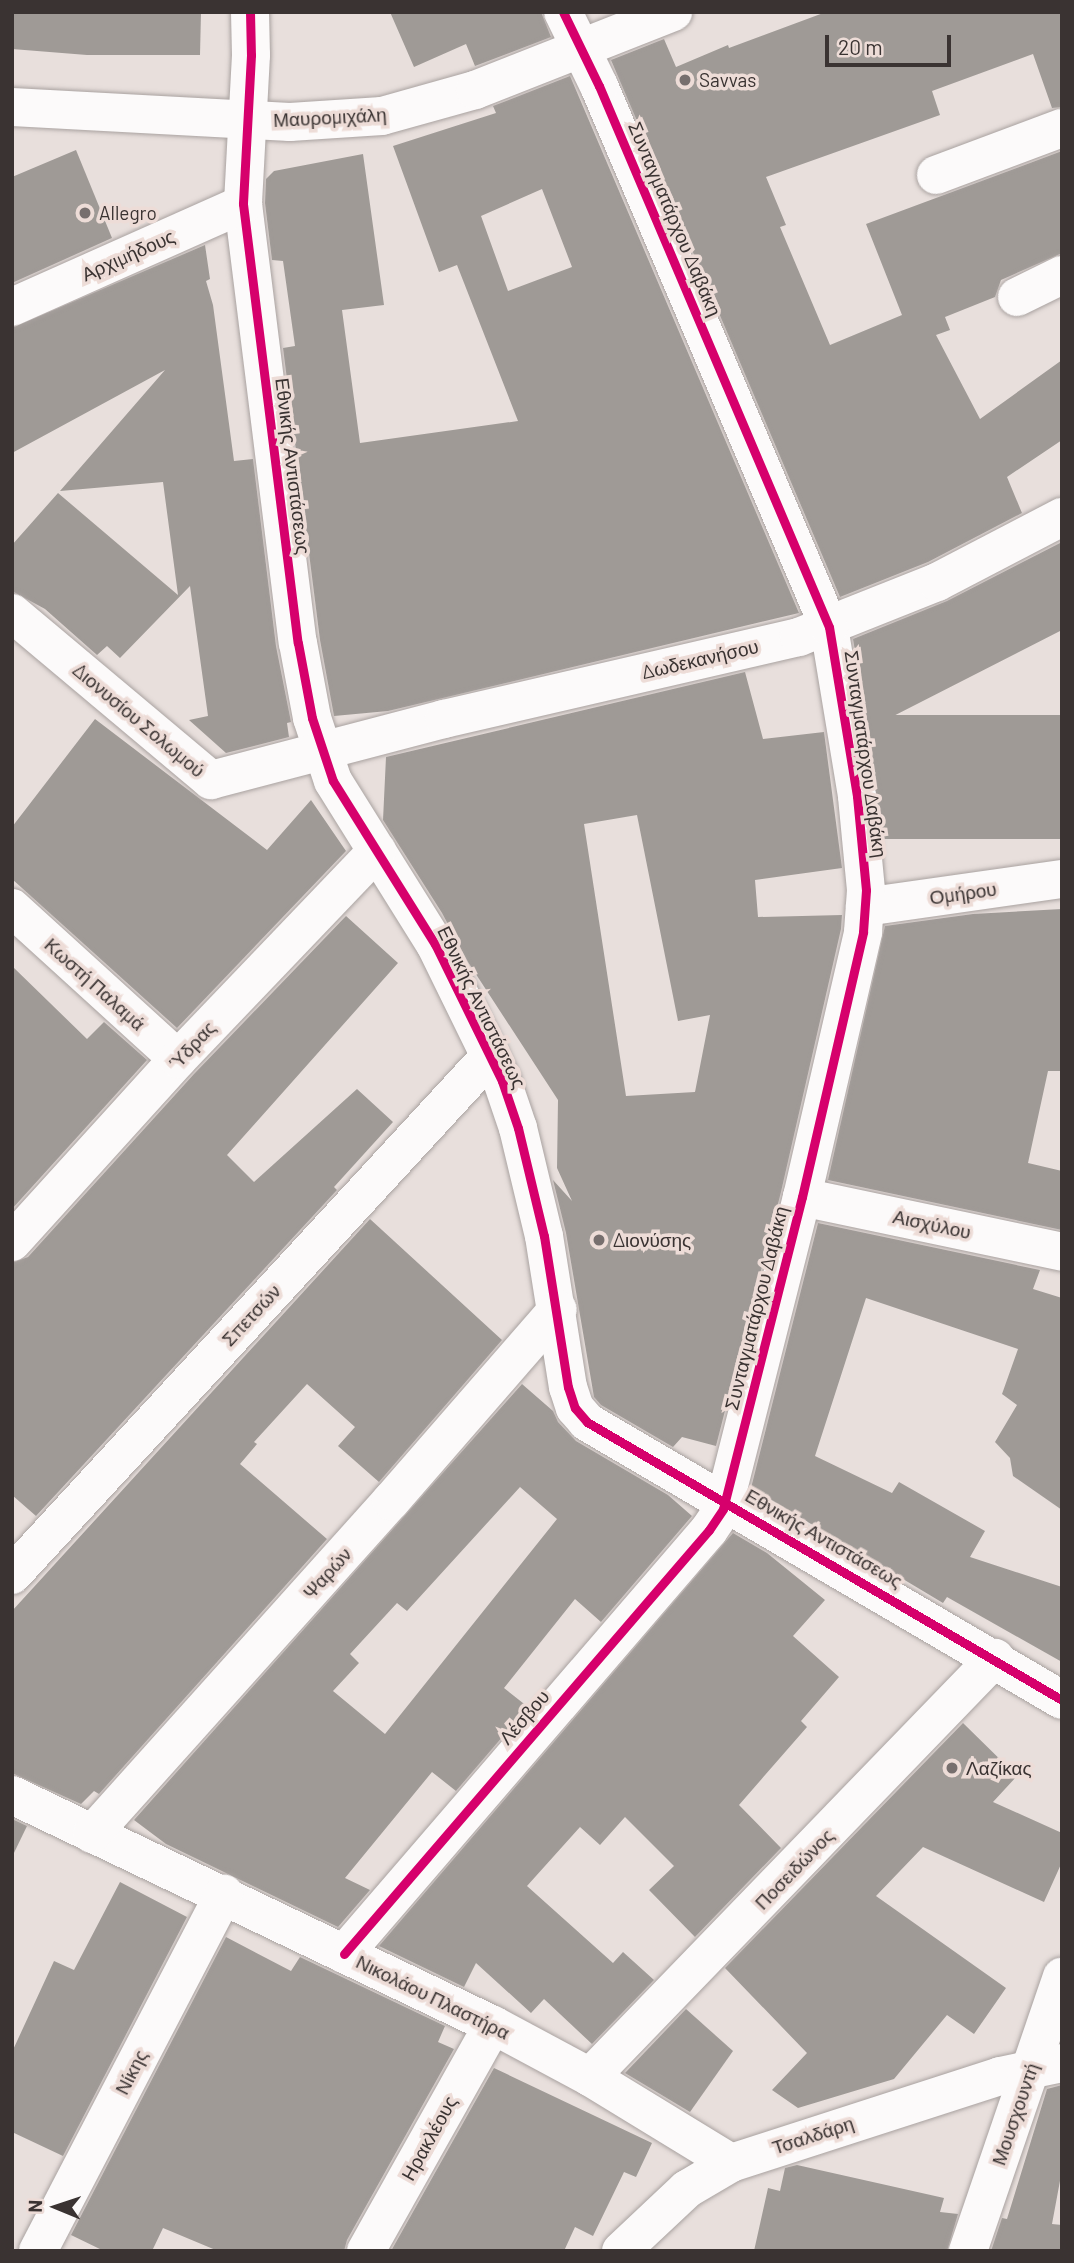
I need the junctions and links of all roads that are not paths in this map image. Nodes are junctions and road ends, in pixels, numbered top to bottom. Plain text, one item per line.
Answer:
1 (250, 12) edge
2 (563, 12) edge
3 (673, 12) edge
4 (581, 48) junction
5 (12, 107) edge
6 (247, 121) junction
7 (1062, 128) edge
8 (936, 175) dead end
9 (243, 204) junction
10 (1062, 275) edge
11 (1017, 297) dead end
12 (12, 307) edge
13 (1062, 517) edge
14 (12, 613) edge
15 (829, 627) junction
16 (322, 753) junction
17 (377, 851) junction
18 (1062, 879) edge
19 (865, 907) junction
20 (12, 908) edge
21 (490, 1056) junction
22 (178, 1059) junction
23 (802, 1197) junction
24 (12, 1242) edge
25 (1062, 1252) edge
26 (558, 1308) junction
27 (726, 1500) junction
28 (12, 1575) edge
29 (995, 1658) junction
30 (1062, 1700) edge
31 (12, 1795) edge
32 (92, 1834) junction
33 (224, 1894) junction
34 (344, 1954) junction
35 (1062, 1977) edge
36 (493, 2025) junction
37 (1046, 2065) edge
38 (590, 2077) junction
39 (731, 2163) junction
40 (38, 2251) edge
41 (366, 2251) edge
42 (621, 2251) edge
43 (968, 2251) edge

1 - 6 street, Εθνικής Αντιστάσεως
2 - 4 street, Συνταγματάρχου Δαβάκη
3 - 4 street, Μαυρομιχάλη
4 - 6 street, Μαυρομιχάλη
4 - 15 street, Συνταγματάρχου Δαβάκη
5 - 6 street, Μαυρομιχάλη
6 - 9 street, Εθνικής Αντιστάσεως
7 - 8 street
9 - 12 street, Αρχιμήδους
9 - 16 street, Εθνικής Αντιστάσεως
10 - 11 street
13 - 15 street, Δωδεκανήσου
14 - 16 street, Διονυσίου Σολωμού
15 - 16 street, Δωδεκανήσου
15 - 19 street, Συνταγματάρχου Δαβάκη
16 - 17 street, Εθνικής Αντιστάσεως
17 - 21 street, Εθνικής Αντιστάσεως
17 - 22 street, Ύδρας
18 - 19 street, Ομήρου
19 - 23 street, Συνταγματάρχου Δαβάκη
20 - 22 street, Κωστή Παλαμά
21 - 26 street, Εθνικής Αντιστάσεως
21 - 28 street, Σπετσών
22 - 24 street, Ύδρας
23 - 25 street, Αισχύλου
23 - 27 street, Συνταγματάρχου Δαβάκη
26 - 27 street, Εθνικής Αντιστάσεως
26 - 32 street, Ψαρών
27 - 29 street, Εθνικής Αντιστάσεως
27 - 34 street, Λέσβου
29 - 30 street, Εθνικής Αντιστάσεως
29 - 38 street, Ποσειδώνος
31 - 32 street, Νικολάου Πλαστήρα
32 - 33 street, Νικολάου Πλαστήρα
33 - 34 street, Νικολάου Πλαστήρα
33 - 40 street, Νίκης
34 - 36 street, Νικολάου Πλαστήρα
35 - 37 street, Μουσχουντή
36 - 38 street, Νικολάου Πλαστήρα
36 - 41 street, Ηρακλέους
37 - 39 street, Τσαλδάρη
37 - 43 street, Μουσχουντή
38 - 39 street, Νικολάου Πλαστήρα
39 - 42 street, Τσαλδάρη

